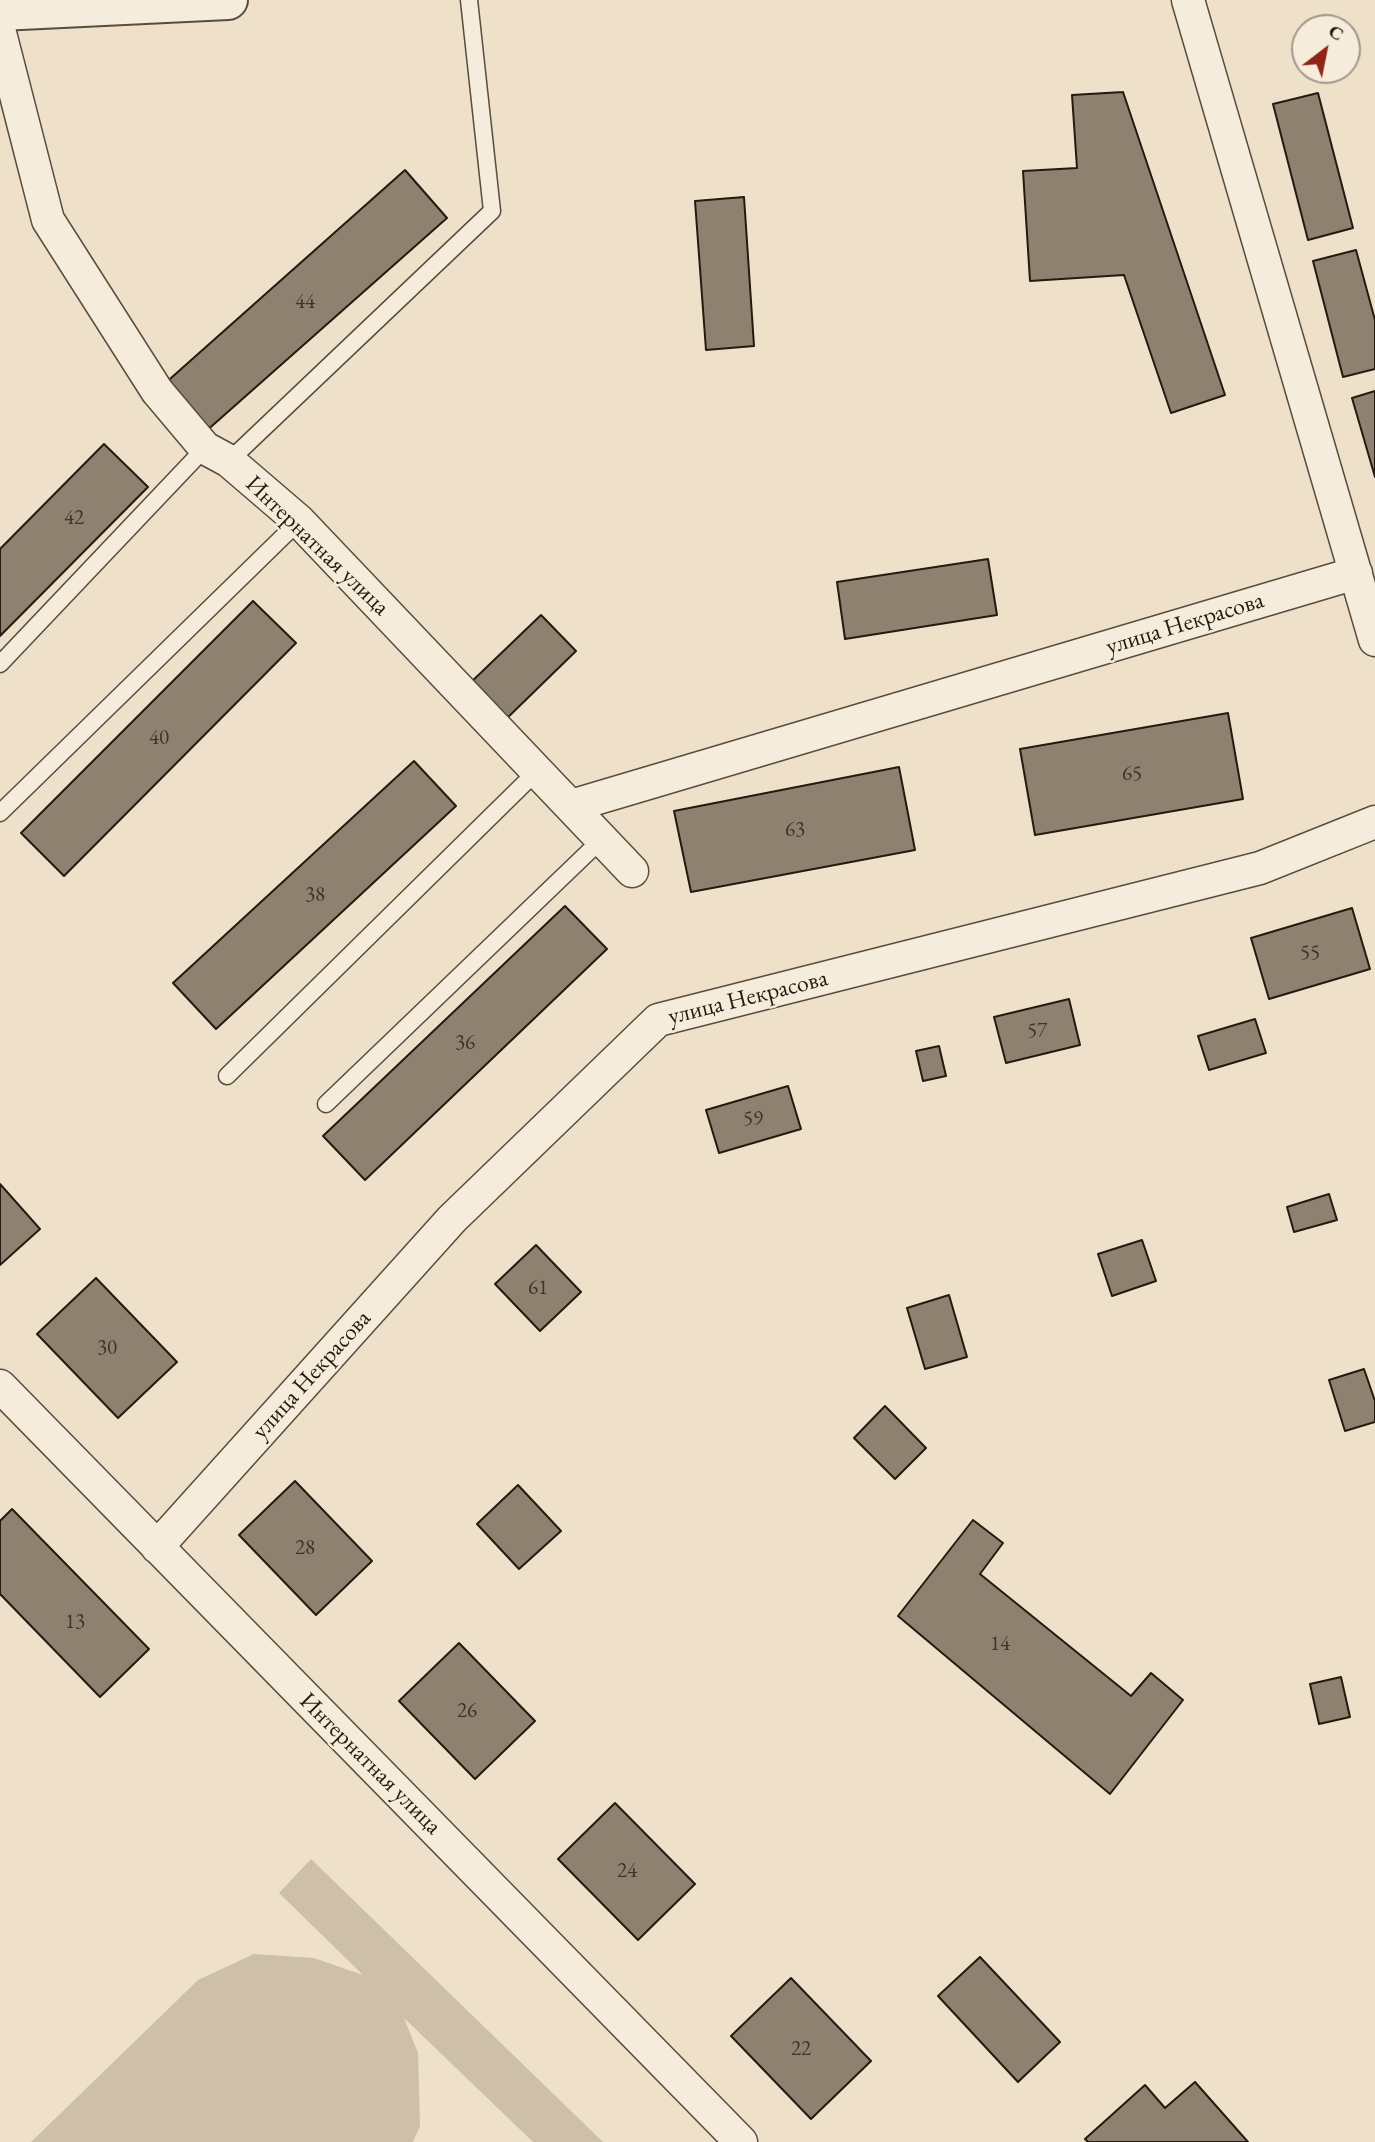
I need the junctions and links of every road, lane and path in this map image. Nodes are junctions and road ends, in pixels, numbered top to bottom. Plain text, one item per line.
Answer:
1 (228, 0) edge
2 (469, 0) edge
3 (1188, 0) edge
4 (0, 10) edge
5 (0, 33) edge
6 (217, 454) junction
7 (299, 521) junction
8 (1356, 573) junction
9 (1375, 640) edge
10 (0, 664) edge
11 (537, 771) junction
12 (571, 806) junction
13 (0, 813) edge
14 (1375, 822) edge
15 (602, 839) junction
16 (632, 871) dead end
17 (227, 1076) dead end
18 (326, 1104) dead end
19 (0, 1386) edge
20 (157, 1547) junction
21 (741, 2142) edge

1 - 4 street
2 - 6 lane
3 - 8 street
5 - 6 street, Интернатная улица
6 - 7 street, Интернатная улица
6 - 10 lane
7 - 11 street, Интернатная улица
7 - 13 lane
8 - 9 street
8 - 12 street, улица Некрасова
11 - 12 street, Интернатная улица
11 - 17 lane
12 - 15 street, Интернатная улица
14 - 20 street, улица Некрасова
15 - 16 street, Интернатная улица
15 - 18 lane
19 - 20 street, Интернатная улица
20 - 21 street, Интернатная улица

